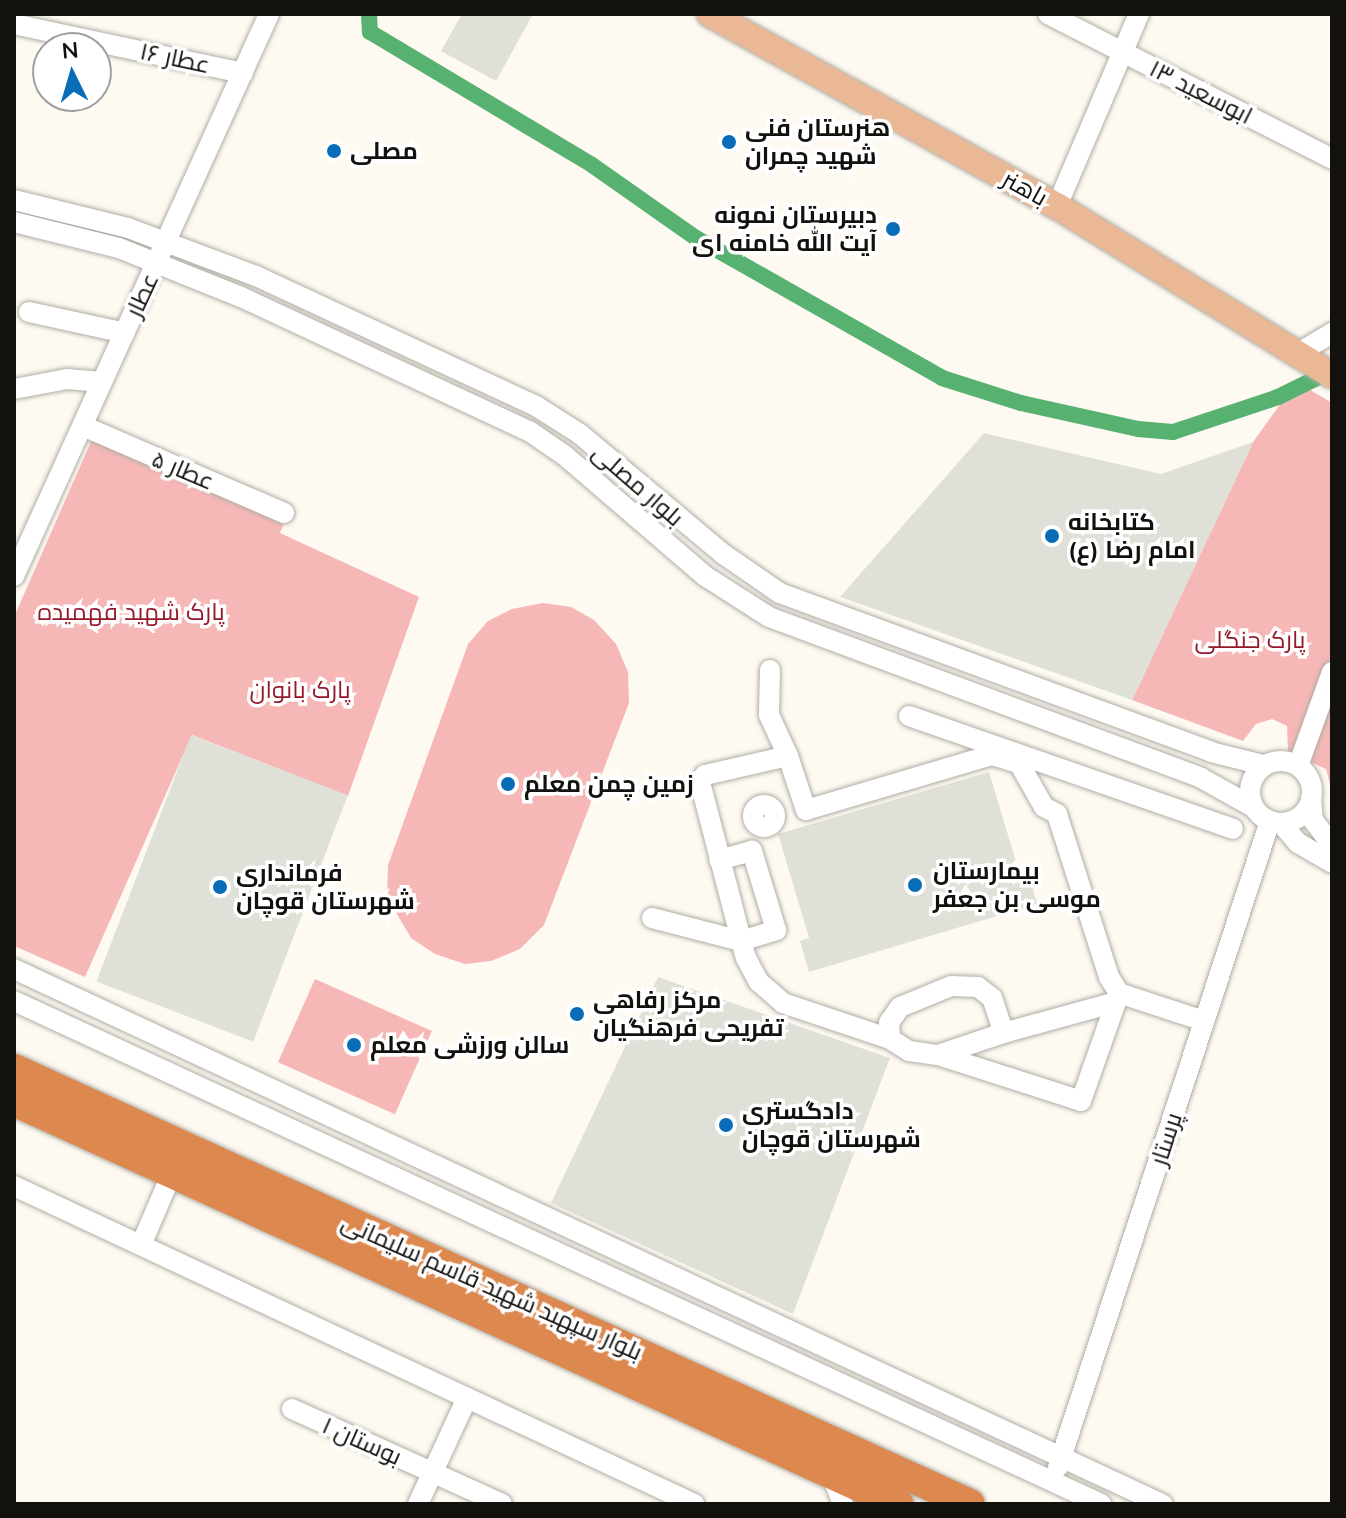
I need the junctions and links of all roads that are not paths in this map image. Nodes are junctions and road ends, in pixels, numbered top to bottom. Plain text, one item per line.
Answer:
1 (710, 14) edge
2 (1048, 14) edge
3 (1139, 14) edge
4 (263, 16) edge
5 (14, 24) edge
6 (1121, 51) junction
7 (243, 73) junction
8 (1332, 159) edge
9 (14, 200) edge
10 (1057, 206) junction
11 (14, 222) edge
12 (166, 242) junction
13 (157, 263) junction
14 (29, 312) dead end
15 (125, 333) junction
16 (1332, 333) edge
17 (1313, 364) edge
18 (102, 382) junction
19 (14, 389) edge
20 (83, 426) junction
21 (284, 513) dead end
22 (14, 576) edge
23 (770, 670) dead end
24 (1332, 672) edge
25 (909, 716) dead end
26 (980, 739) junction
27 (1211, 752) junction
28 (788, 756) junction
29 (967, 762) junction
30 (1263, 765) junction
31 (1298, 766) junction
32 (1201, 778) junction
33 (1311, 798) junction
34 (1253, 807) junction
35 (806, 810) junction
36 (775, 814) dead end
37 (1276, 822) junction
38 (1233, 829) dead end
39 (1332, 845) edge
40 (719, 860) junction
41 (1332, 863) edge
42 (652, 918) dead end
43 (741, 941) junction
44 (14, 969) edge
45 (14, 1001) edge
46 (1204, 1021) junction
47 (1000, 1034) junction
48 (890, 1039) junction
49 (938, 1055) junction
50 (14, 1069) edge
51 (240, 1072) junction
52 (228, 1097) junction
53 (14, 1101) edge
54 (172, 1173) junction
55 (14, 1186) edge
56 (141, 1245) junction
57 (636, 1258) junction
58 (625, 1282) junction
59 (467, 1398) junction
60 (292, 1409) dead end
61 (1061, 1457) junction
62 (432, 1472) junction
63 (831, 1474) junction
64 (1053, 1482) junction
65 (418, 1504) edge
66 (502, 1504) edge
67 (694, 1504) edge
68 (843, 1504) edge
69 (898, 1504) edge
70 (970, 1504) edge
71 (1101, 1504) edge
72 (1162, 1504) edge

1 - 10 main road, باهنر
2 - 6 street, ابوسعید ۱۳
3 - 6 street
4 - 7 street, عطار
5 - 7 street, عطار ۱۶
6 - 8 street, ابوسعید ۱۳
6 - 10 street
7 - 12 street, عطار
9 - 12 street, بلوار مصلی
10 - 17 main road, باهنر
11 - 13 street, بلوار مصلی
12 - 13 street, عطار
12 - 27 street, بلوار مصلی
13 - 15 street, عطار
13 - 32 street, بلوار مصلی
14 - 15 street
15 - 18 street, عطار
16 - 17 street
18 - 19 street
18 - 20 street, عطار
20 - 21 street, عطار ۵
20 - 22 street, عطار
23 - 28 street
24 - 31 street
25 - 26 street
26 - 29 street
26 - 38 street
27 - 30 street, بلوار مصلی
27 - 32 street
28 - 35 street
28 - 40 street
29 - 35 street
29 - 46 street
30 - 31 street
30 - 34 street
31 - 33 street
32 - 34 street, بلوار مصلی
33 - 37 street
33 - 39 street
34 - 37 street
35 - 36 street
37 - 41 street
37 - 46 street, پرستار
40 - 43 street
40 - 43 street
42 - 43 street
43 - 48 street
44 - 51 street
45 - 52 street
46 - 61 street, پرستار
47 - 48 street
47 - 49 street
47 - 49 street
48 - 49 street
50 - 70 highway, بلوار سپهبد شهید قاسم سلیمانی
51 - 52 street
51 - 57 street
52 - 58 street
53 - 54 highway, بلوار سپهبد شهید قاسم سلیمانی
54 - 56 street
54 - 63 highway, بلوار سپهبد شهید قاسم سلیمانی
55 - 56 street
56 - 59 street
57 - 58 street
57 - 61 street
58 - 64 street
59 - 62 street
59 - 67 street
60 - 62 street, بوستان ۱
61 - 64 street, پرستار
61 - 72 street
62 - 65 street
62 - 66 street, بوستان ۱
63 - 68 street
63 - 69 highway, بلوار سپهبد شهید قاسم سلیمانی
64 - 71 street

